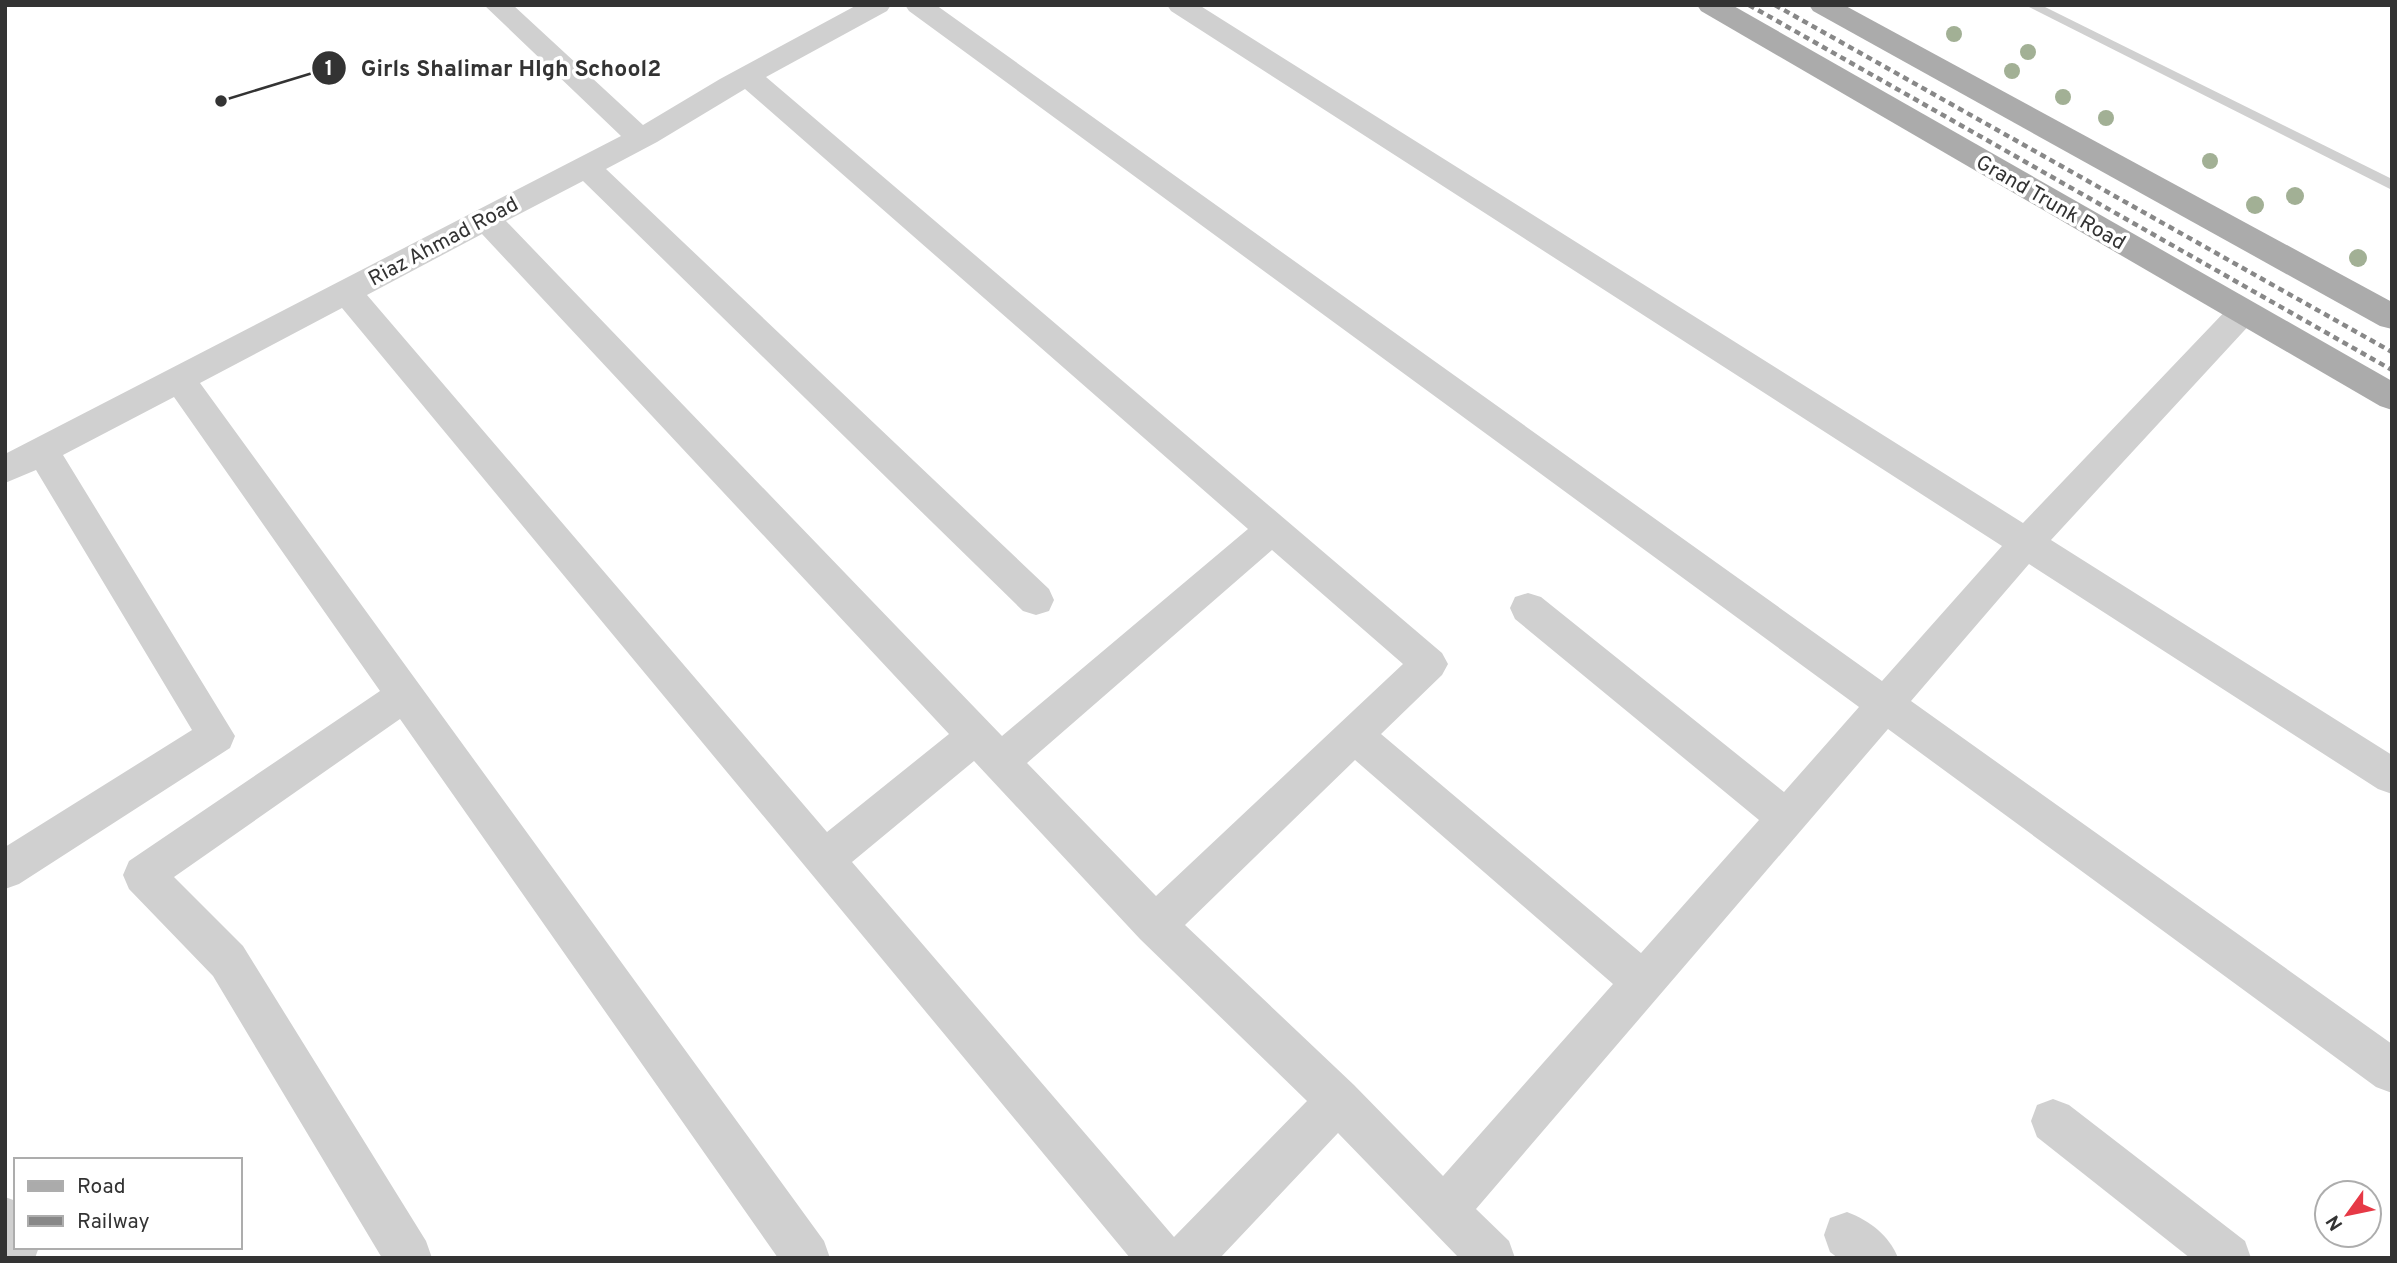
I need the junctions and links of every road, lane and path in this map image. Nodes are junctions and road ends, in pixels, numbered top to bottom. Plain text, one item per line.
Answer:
1 (498, 5) edge
2 (878, 5) edge
3 (918, 5) edge
4 (1180, 5) edge
5 (1711, 5) edge
6 (1823, 5) edge
7 (2031, 5) edge
8 (747, 76) junction
9 (640, 138) junction
10 (586, 167) junction
11 (2392, 185) edge
12 (486, 219) junction
13 (346, 292) junction
14 (2243, 312) junction
15 (2392, 317) edge
16 (179, 379) junction
17 (2392, 397) edge
18 (42, 450) junction
19 (5, 470) edge
20 (1273, 528) junction
21 (2027, 542) junction
22 (1036, 600) dead end
23 (1528, 608) dead end
24 (405, 695) junction
25 (1885, 704) junction
26 (1354, 735) junction
27 (988, 749) junction
28 (2392, 776) edge
29 (1785, 817) junction
30 (825, 859) junction
31 (5, 870) edge
32 (1155, 925) junction
33 (1642, 981) junction
34 (2392, 1071) edge
35 (1338, 1101) junction
36 (2053, 1121) dead end
37 (1444, 1210) junction
38 (5, 1220) edge
39 (14, 1242) edge
40 (409, 1258) edge
41 (807, 1258) edge
42 (1161, 1258) edge
43 (1187, 1258) edge
44 (1492, 1258) edge
45 (2228, 1258) edge

1 - 9 street
2 - 8 street, Riaz Ahmad Road
3 - 25 street
4 - 21 street
5 - 14 main road, Grand Trunk Road
6 - 15 main road
7 - 11 lane
8 - 9 street, Riaz Ahmad Road
8 - 20 street
9 - 10 street, Riaz Ahmad Road
10 - 12 street, Riaz Ahmad Road
10 - 22 street
12 - 13 street, Riaz Ahmad Road
12 - 27 street
13 - 16 street, Riaz Ahmad Road
13 - 30 street
14 - 17 main road, Grand Trunk Road
14 - 21 street
16 - 18 street, Riaz Ahmad Road
16 - 24 street
18 - 19 street, Riaz Ahmad Road
18 - 31 street
20 - 26 street
20 - 27 street
21 - 25 street
21 - 28 street
23 - 29 street
24 - 40 street
24 - 41 street
25 - 29 street
25 - 34 street
26 - 32 street
26 - 33 street
27 - 30 street
27 - 32 street
29 - 33 street
30 - 42 street
32 - 35 street
33 - 37 street
35 - 37 street
35 - 43 street
36 - 45 street
37 - 44 street
38 - 39 street

